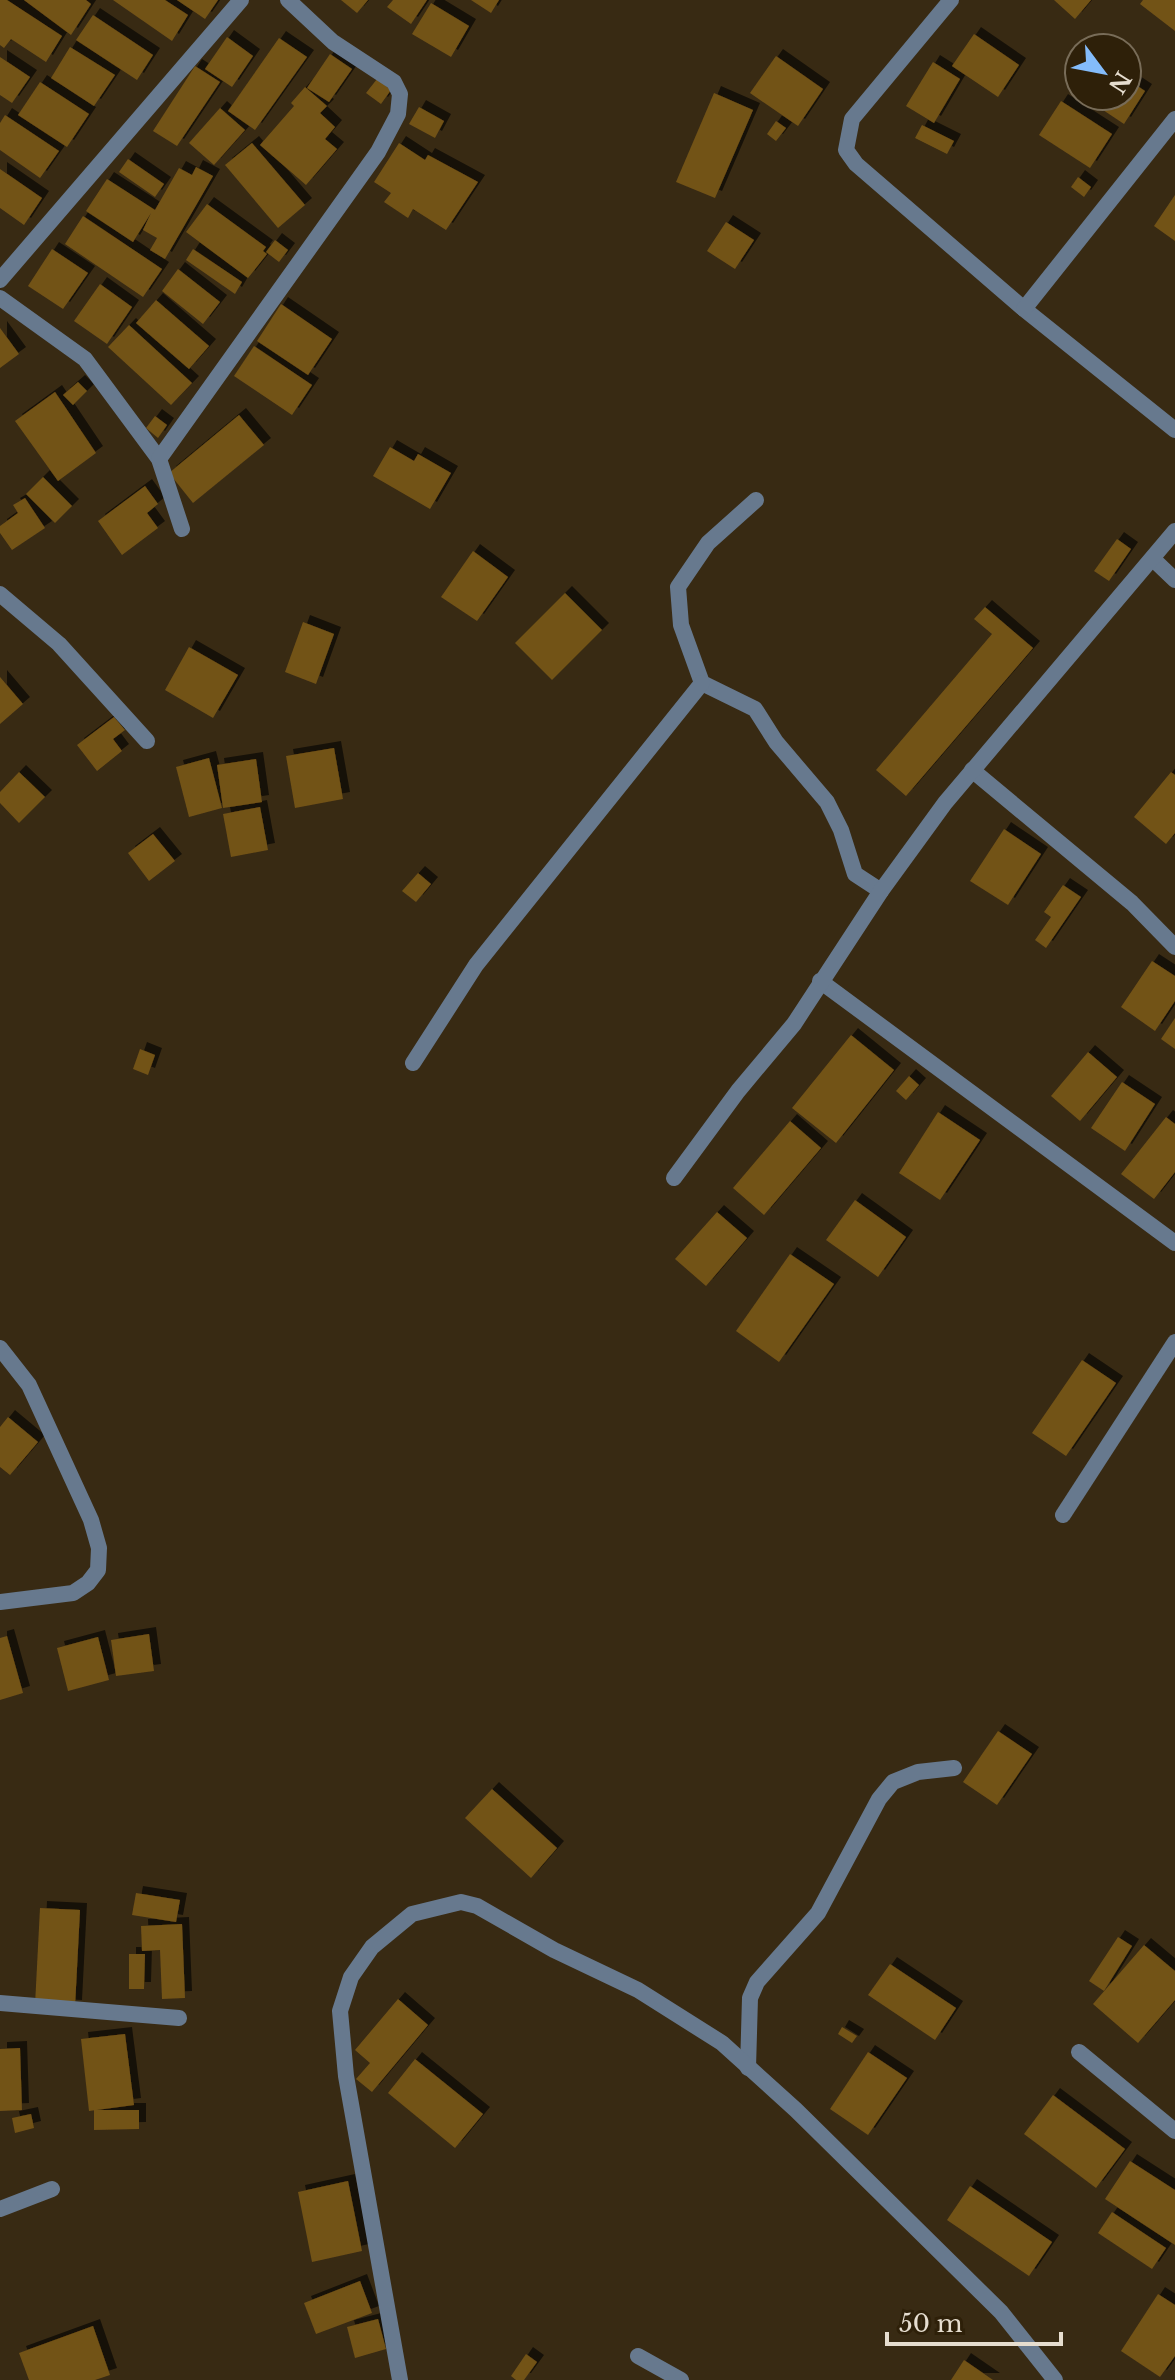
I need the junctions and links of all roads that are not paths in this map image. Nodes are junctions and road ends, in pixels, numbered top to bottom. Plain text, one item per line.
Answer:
1 (241, 0) edge
2 (288, 0) edge
3 (951, 0) edge
4 (1175, 119) edge
5 (0, 280) edge
6 (0, 298) edge
7 (1024, 309) junction
8 (1175, 430) edge
9 (159, 459) junction
10 (756, 500) dead end
11 (182, 529) dead end
12 (1175, 531) edge
13 (1153, 559) junction
14 (1175, 580) edge
15 (0, 594) edge
16 (702, 683) junction
17 (147, 741) dead end
18 (972, 770) junction
19 (881, 891) junction
20 (1175, 947) edge
21 (820, 981) junction
22 (413, 1063) dead end
23 (674, 1178) dead end
24 (1175, 1243) edge
25 (1175, 1342) edge
26 (0, 1348) edge
27 (1063, 1515) dead end
28 (0, 1602) edge
29 (954, 1768) dead end
30 (0, 2003) edge
31 (179, 2018) dead end
32 (1079, 2052) dead end
33 (748, 2068) junction
34 (1175, 2131) edge
35 (52, 2189) dead end
36 (0, 2209) edge
37 (638, 2356) dead end
38 (400, 2380) edge
39 (681, 2380) edge
40 (1055, 2380) edge

1 - 5 street
2 - 9 street
3 - 7 street
4 - 7 street
6 - 9 street
7 - 8 street
9 - 11 street
10 - 16 street
12 - 13 street
13 - 14 street
13 - 18 street
15 - 17 street
16 - 19 street
16 - 22 street
18 - 19 street
18 - 20 street
19 - 21 street
21 - 23 street
21 - 24 street
25 - 27 street
26 - 28 street
29 - 33 street
30 - 31 street
32 - 34 street
33 - 38 street
33 - 40 street
35 - 36 street
37 - 39 street

